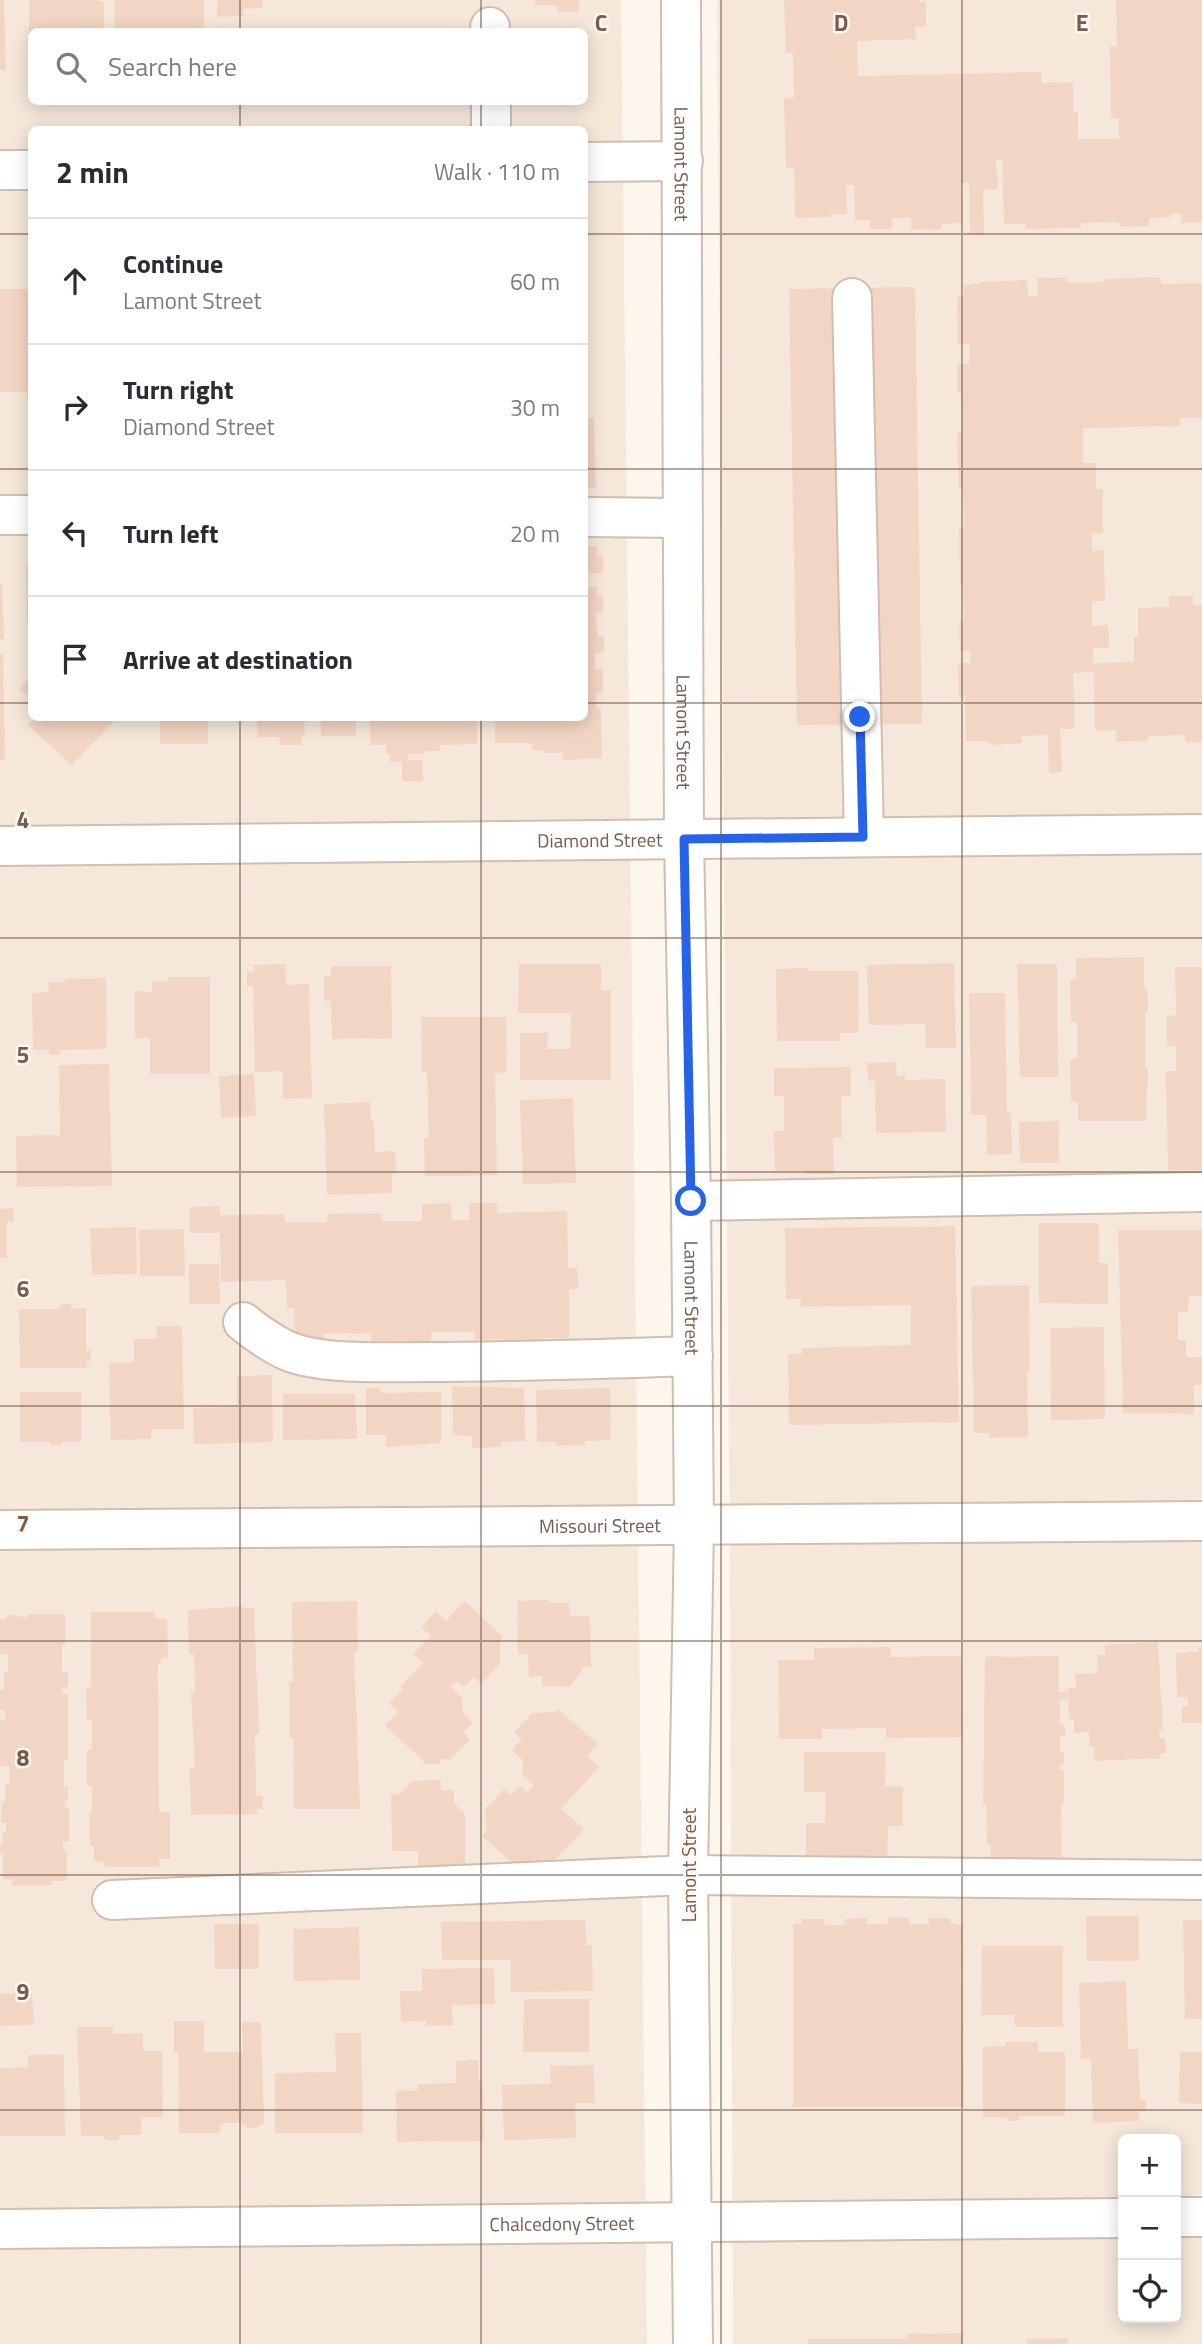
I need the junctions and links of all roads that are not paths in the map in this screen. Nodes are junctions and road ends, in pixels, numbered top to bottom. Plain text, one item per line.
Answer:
1 (681, 0) edge
2 (491, 105) edge
3 (491, 126) edge
4 (683, 161) junction
5 (588, 162) edge
6 (0, 170) edge
7 (28, 170) edge
8 (852, 298) dead end
9 (0, 515) edge
10 (28, 515) edge
11 (588, 517) edge
12 (682, 518) junction
13 (1202, 834) edge
14 (863, 837) junction
15 (684, 839) junction
16 (0, 846) edge
17 (1202, 1192) edge
18 (691, 1201) junction
19 (243, 1322) dead end
20 (692, 1356) junction
21 (1202, 1521) edge
22 (694, 1525) junction
23 (0, 1530) edge
24 (688, 1875) junction
25 (1202, 1880) edge
26 (112, 1900) dead end
27 (1181, 2217) edge
28 (1202, 2217) edge
29 (1118, 2218) edge
30 (691, 2222) junction
31 (0, 2229) edge
32 (693, 2344) edge

1 - 4 street, Lamont Street
2 - 3 street
4 - 5 street
4 - 12 street, Lamont Street
6 - 7 street
8 - 14 street
9 - 10 street
11 - 12 street
12 - 15 street, Lamont Street
13 - 14 street, Diamond Street
14 - 15 street, Diamond Street
15 - 16 street, Diamond Street
15 - 18 street, Lamont Street
17 - 18 street
18 - 20 street, Lamont Street
19 - 20 street
20 - 22 street, Lamont Street
21 - 22 street, Missouri Street
22 - 23 street, Missouri Street
22 - 24 street, Lamont Street
24 - 25 street
24 - 26 street
24 - 30 street, Lamont Street
27 - 28 street
29 - 30 street, Chalcedony Street
30 - 31 street, Chalcedony Street
30 - 32 street, Lamont Street

